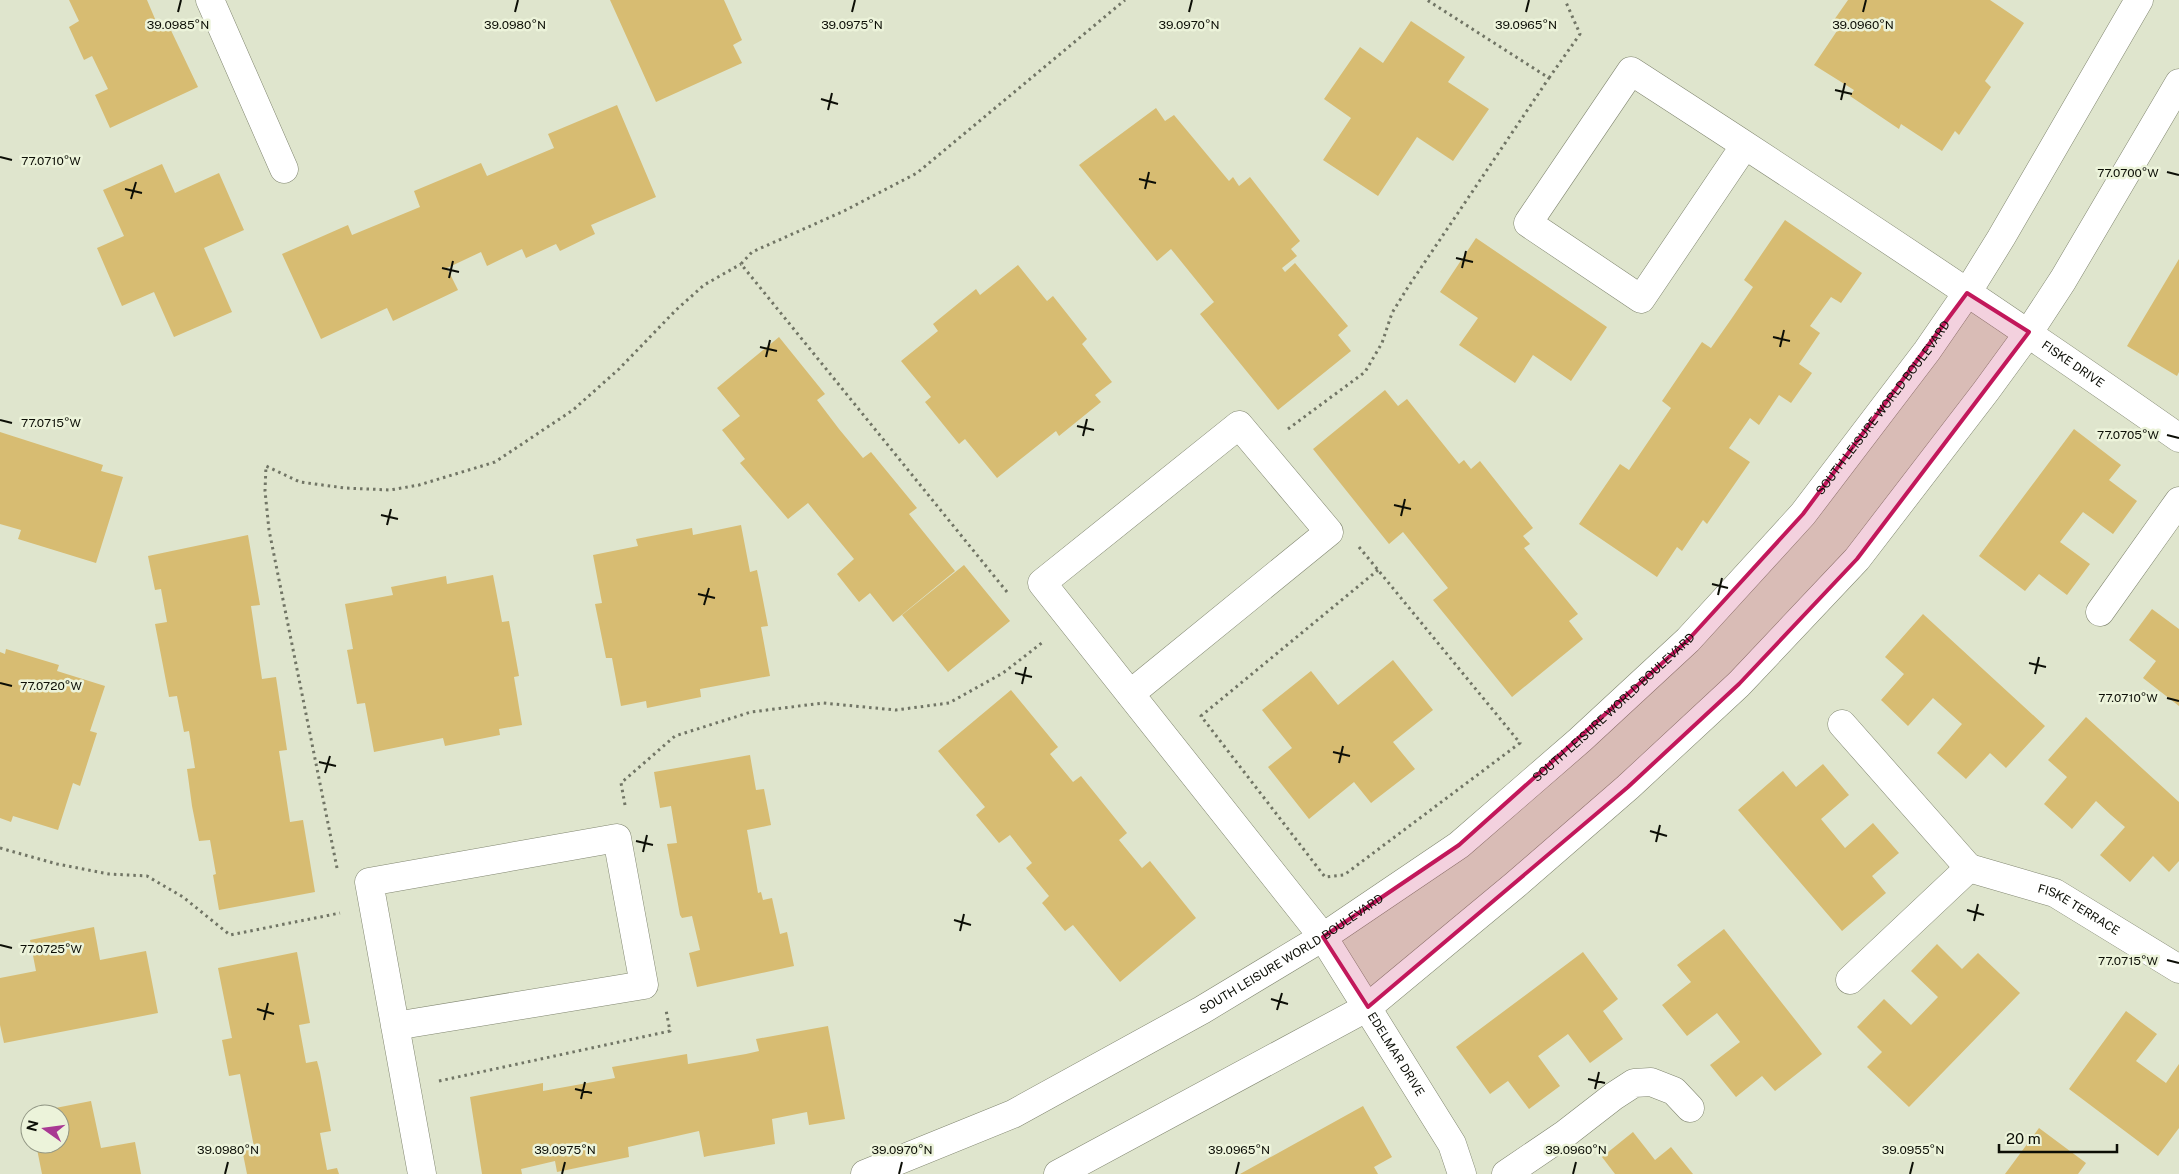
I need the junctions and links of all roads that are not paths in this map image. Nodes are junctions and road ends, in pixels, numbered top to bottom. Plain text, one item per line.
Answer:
1 (210, 0) edge
2 (2139, 0) edge
3 (2179, 83) edge
4 (1745, 145) junction
5 (284, 169) dead end
6 (1967, 293) junction
7 (2029, 332) junction
8 (2179, 438) edge
9 (2179, 501) edge
10 (2100, 612) dead end
11 (1130, 694) junction
12 (1842, 724) dead end
13 (1969, 868) junction
14 (1323, 937) junction
15 (2179, 969) edge
16 (1850, 980) dead end
17 (1368, 1007) junction
18 (395, 1026) junction
19 (1690, 1108) dead end
20 (422, 1174) edge
21 (865, 1174) edge
22 (1058, 1174) edge
23 (1462, 1174) edge
24 (1506, 1174) edge

1 - 5 street
2 - 6 street, SOUTH LEISURE WORLD BOULEVARD
3 - 7 street
4 - 4 street, FISKE DRIVE
4 - 6 street, FISKE DRIVE
6 - 7 street, FISKE DRIVE
6 - 14 street, SOUTH LEISURE WORLD BOULEVARD
7 - 8 street, FISKE DRIVE
7 - 17 street
9 - 10 street
11 - 11 street, EDELMAR DRIVE
11 - 14 street, EDELMAR DRIVE
12 - 13 street
13 - 15 street, FISKE TERRACE
13 - 16 street
14 - 17 street, EDELMAR DRIVE
14 - 21 street, SOUTH LEISURE WORLD BOULEVARD
17 - 22 street
17 - 23 street, EDELMAR DRIVE
18 - 18 street
18 - 20 street
19 - 24 street

